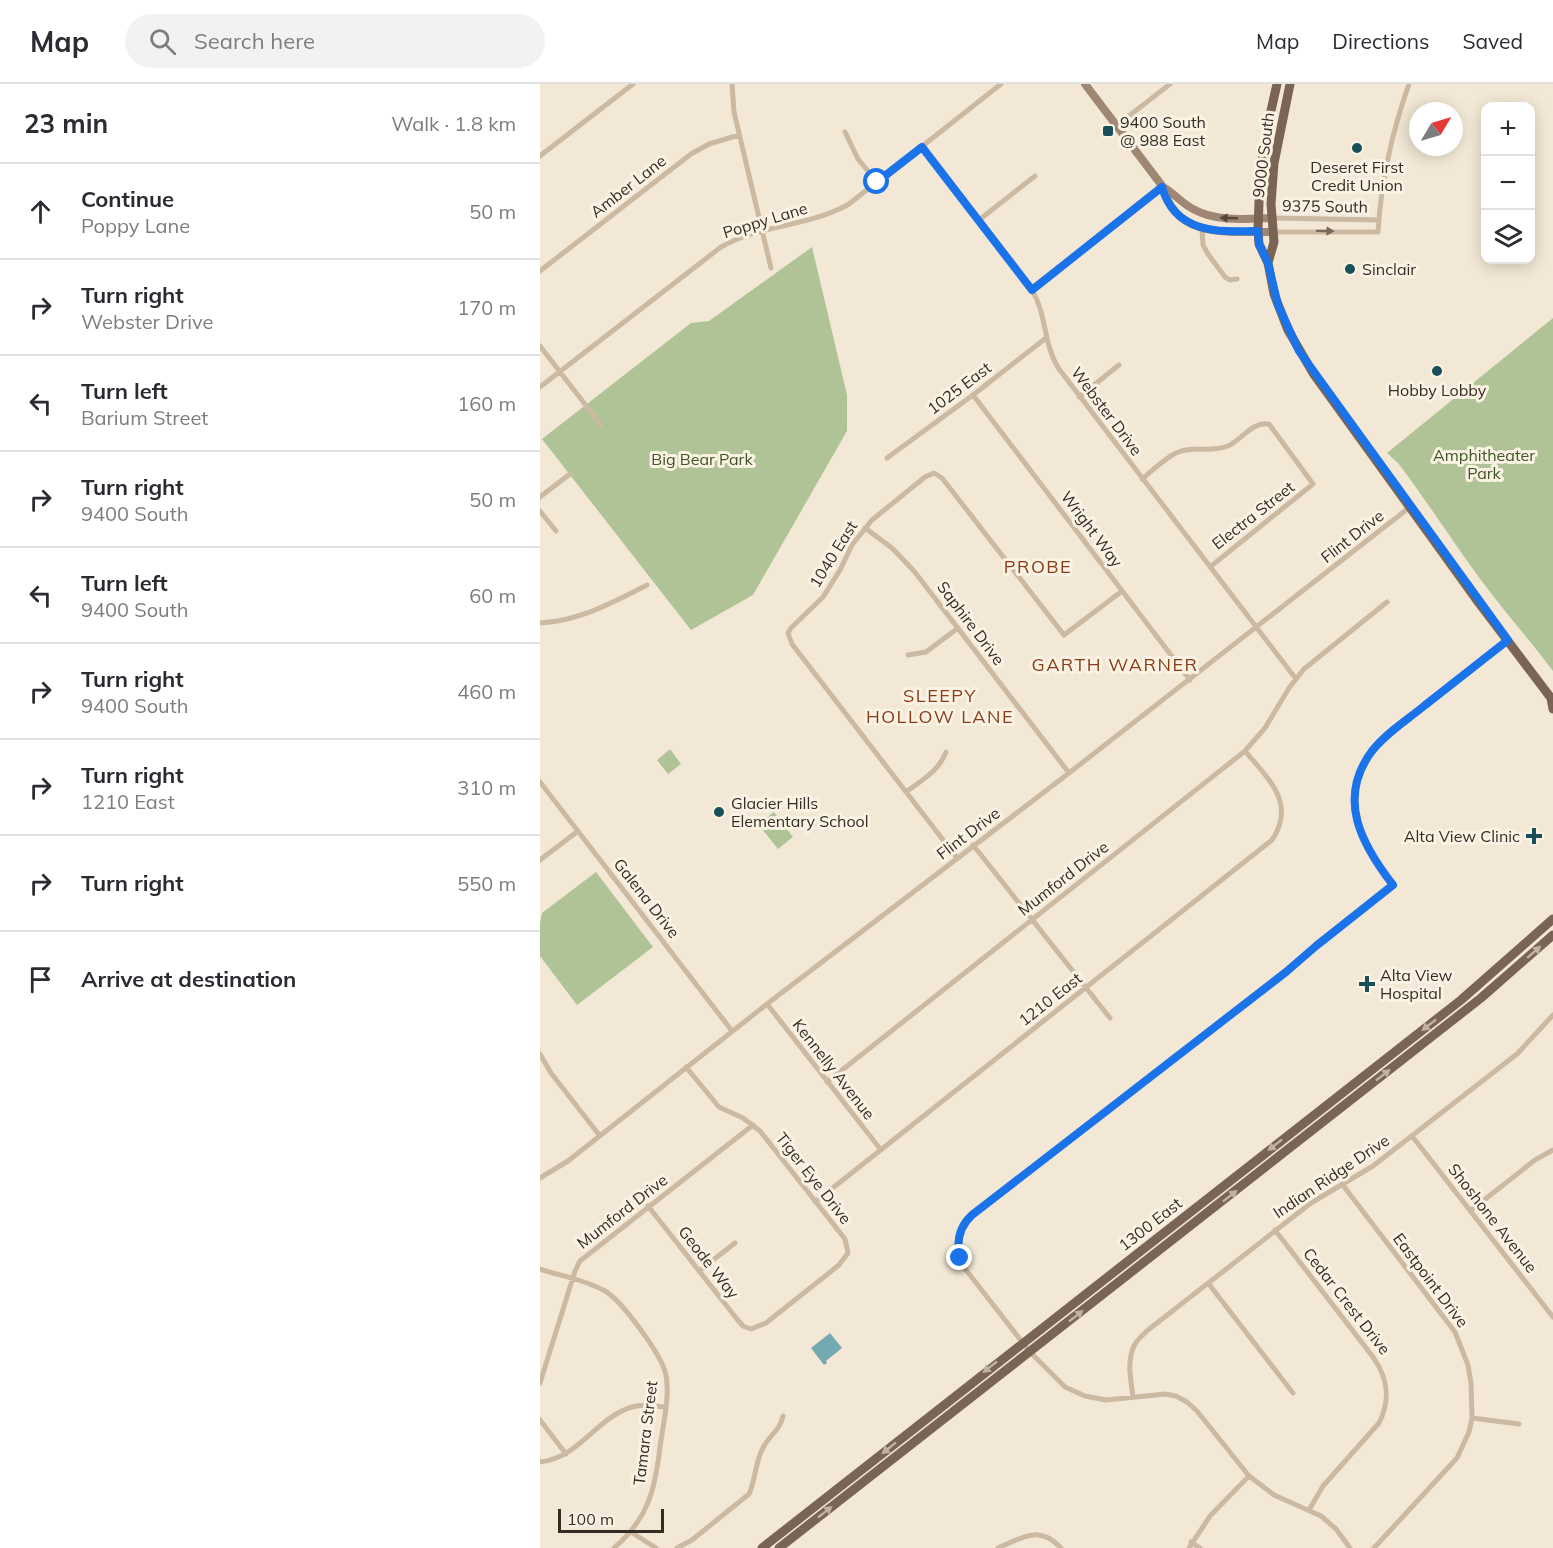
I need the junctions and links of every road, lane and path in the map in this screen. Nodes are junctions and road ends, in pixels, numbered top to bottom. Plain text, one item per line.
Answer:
1 (633, 84) edge
2 (732, 84) edge
3 (1001, 84) edge
4 (1085, 84) edge
5 (1170, 84) edge
6 (1277, 84) edge
7 (1290, 84) edge
8 (1408, 84) edge
9 (1116, 126) junction
10 (844, 132) dead end
11 (739, 135) junction
12 (922, 147) junction
13 (540, 156) edge
14 (1035, 176) dead end
15 (877, 182) junction
16 (1162, 187) junction
17 (1271, 218) junction
18 (1258, 219) junction
19 (979, 220) junction
20 (1379, 220) junction
21 (1202, 229) junction
22 (1258, 231) junction
23 (762, 232) junction
24 (1273, 232) junction
25 (1268, 263) junction
26 (771, 268) dead end
27 (540, 271) edge
28 (1237, 279) dead end
29 (1032, 290) junction
30 (1046, 338) junction
31 (540, 346) edge
32 (1119, 365) dead end
33 (560, 371) junction
34 (540, 387) edge
35 (973, 395) junction
36 (1079, 397) junction
37 (601, 425) dead end
38 (887, 458) dead end
39 (570, 474) dead end
40 (1142, 478) junction
41 (540, 497) edge
42 (1410, 507) junction
43 (540, 511) edge
44 (865, 528) junction
45 (556, 531) dead end
46 (1210, 567) junction
47 (647, 585) dead end
48 (1122, 591) junction
49 (1388, 602) dead end
50 (540, 623) edge
51 (1256, 627) junction
52 (958, 628) junction
53 (1508, 640) junction
54 (908, 655) dead end
55 (1296, 679) junction
56 (1190, 680) junction
57 (1552, 698) edge
58 (1553, 709) edge
59 (1245, 751) junction
60 (946, 752) dead end
61 (1069, 773) junction
62 (540, 782) edge
63 (906, 792) junction
64 (578, 831) junction
65 (973, 845) junction
66 (957, 858) junction
67 (540, 860) edge
68 (1553, 919) edge
69 (1032, 920) junction
70 (1553, 935) edge
71 (1086, 988) junction
72 (766, 1004) junction
73 (1553, 1015) edge
74 (1110, 1018) dead end
75 (732, 1031) junction
76 (540, 1054) edge
77 (686, 1067) junction
78 (827, 1082) junction
79 (753, 1125) junction
80 (600, 1136) junction
81 (1412, 1136) junction
82 (881, 1150) junction
83 (1553, 1150) edge
84 (540, 1178) edge
85 (1342, 1184) junction
86 (815, 1202) junction
87 (648, 1206) junction
88 (1470, 1211) junction
89 (1275, 1230) junction
90 (735, 1243) dead end
91 (540, 1269) edge
92 (699, 1271) junction
93 (573, 1280) junction
94 (1208, 1283) junction
95 (1553, 1317) edge
96 (751, 1329) joint
97 (1022, 1342) junction
98 (1030, 1352) junction
99 (540, 1383) edge
100 (1293, 1393) dead end
101 (1133, 1397) junction
102 (665, 1407) junction
103 (783, 1416) dead end
104 (1472, 1418) junction
105 (540, 1420) edge
106 (1519, 1424) dead end
107 (566, 1454) junction
108 (540, 1462) edge
109 (1249, 1476) junction
110 (1309, 1510) junction
111 (631, 1532) junction
112 (1190, 1545) edge
113 (614, 1548) edge
114 (656, 1548) edge
115 (677, 1548) edge
116 (762, 1548) edge
117 (779, 1548) edge
118 (998, 1548) edge
119 (1061, 1548) edge
120 (1200, 1548) edge
121 (1350, 1548) edge
122 (1374, 1548) edge

1 - 13 street
2 - 11 street
3 - 12 street, Poppy Lane
4 - 9 main road
5 - 9 street
6 - 18 main road, 9000 South
7 - 17 main road, 9000 South
8 - 20 street
9 - 16 main road
10 - 15 street
11 - 23 street
11 - 27 street, Amber Lane
12 - 15 street, Poppy Lane
12 - 19 street, Webster Drive
14 - 19 street
15 - 23 street, Poppy Lane
18 -> 16 main road
16 - 21 main road
16 - 29 street
17 - 18 main road
17 - 20 street, 9375 South
17 - 24 main road, 9000 South
18 - 22 main road, 9000 South
19 - 29 street, Webster Drive
24 -> 20 street, 9375 South
21 - 22 main road
21 - 28 street
22 - 24 main road
22 - 25 main road, 9000 South
23 - 26 street
23 - 33 street, Poppy Lane
24 - 25 main road, 9000 South
25 - 42 main road, 9000 South
29 - 30 street, Webster Drive
30 - 35 street, 1025 East
30 - 36 street, Webster Drive
31 - 33 street
32 - 36 street
33 - 34 street, Poppy Lane
33 - 37 street
35 - 38 street, 1025 East
35 - 48 street, Wright Way
36 - 40 street, Webster Drive
39 - 41 street
40 - 46 street, Webster Drive
40 - 46 street, Electra Street
42 - 51 street, Flint Drive
42 - 53 main road, 9000 South
43 - 45 street
44 - 48 street, 1040 East
44 - 52 street, Saphire Drive
44 - 63 street, 1040 East
46 - 51 street, Webster Drive
47 - 50 street
48 - 56 street, Wright Way
49 - 55 street, Mumford Drive
51 - 55 street, Webster Drive
51 - 56 street, Flint Drive
52 - 54 street
52 - 61 street, Saphire Drive
53 - 57 main road, 9000 South
53 - 97 street
55 - 59 street, Mumford Drive
56 - 61 street, Flint Drive
57 - 58 main road
59 - 69 street, Mumford Drive
59 - 71 street, 1210 East
60 - 63 street
61 - 65 street, Flint Drive
62 - 64 street, Galena Drive
63 - 66 street
64 - 67 street
64 - 75 street, Galena Drive
65 - 66 street, Flint Drive
65 - 69 street
66 - 72 street, Flint Drive
68 -> 97 main road, 1300 East
69 - 71 street
69 - 78 street, Mumford Drive
98 -> 70 main road, 1300 East
71 - 74 street
71 - 82 street, 1210 East
72 - 75 street, Flint Drive
72 - 78 street, Kennelly Avenue
73 - 81 street, Indian Ridge Drive
75 - 77 street, Flint Drive
76 - 80 street
77 - 79 street, Tiger Eye Drive
77 - 80 street, Flint Drive
78 - 82 street, Kennelly Avenue
79 - 86 street, Tiger Eye Drive
79 - 87 street, Mumford Drive
80 - 84 street, Flint Drive
81 - 85 street, Indian Ridge Drive
81 - 88 street, Shoshone Avenue
82 - 86 street, 1210 East
83 - 88 street
85 - 89 street, Indian Ridge Drive
85 - 104 street, Eastpoint Drive
86 - 96 street, Tiger Eye Drive
87 - 92 street, Geode Way
87 - 93 street, Mumford Drive
88 - 95 street, Shoshone Avenue
89 - 94 street, Indian Ridge Drive
89 - 110 street, Cedar Crest Drive
90 - 92 street
91 - 93 street, Tamara Street
92 - 96 street, Geode Way
93 - 99 street, Mumford Drive
93 - 102 street, Tamara Street
94 - 100 street
94 - 101 street, Indian Ridge Drive
97 - 98 street
97 -> 116 main road, 1300 East
98 - 101 street
117 -> 98 main road, 1300 East
101 - 109 street
102 - 107 street
102 - 111 street, Tamara Street
103 - 115 street
104 - 106 street
104 - 122 street, Eastpoint Drive
105 - 107 street
107 - 108 street
109 - 110 street
109 - 112 street
110 - 121 street
111 - 113 street, Tamara Street
111 - 114 street
112 - 120 street
118 - 119 street

